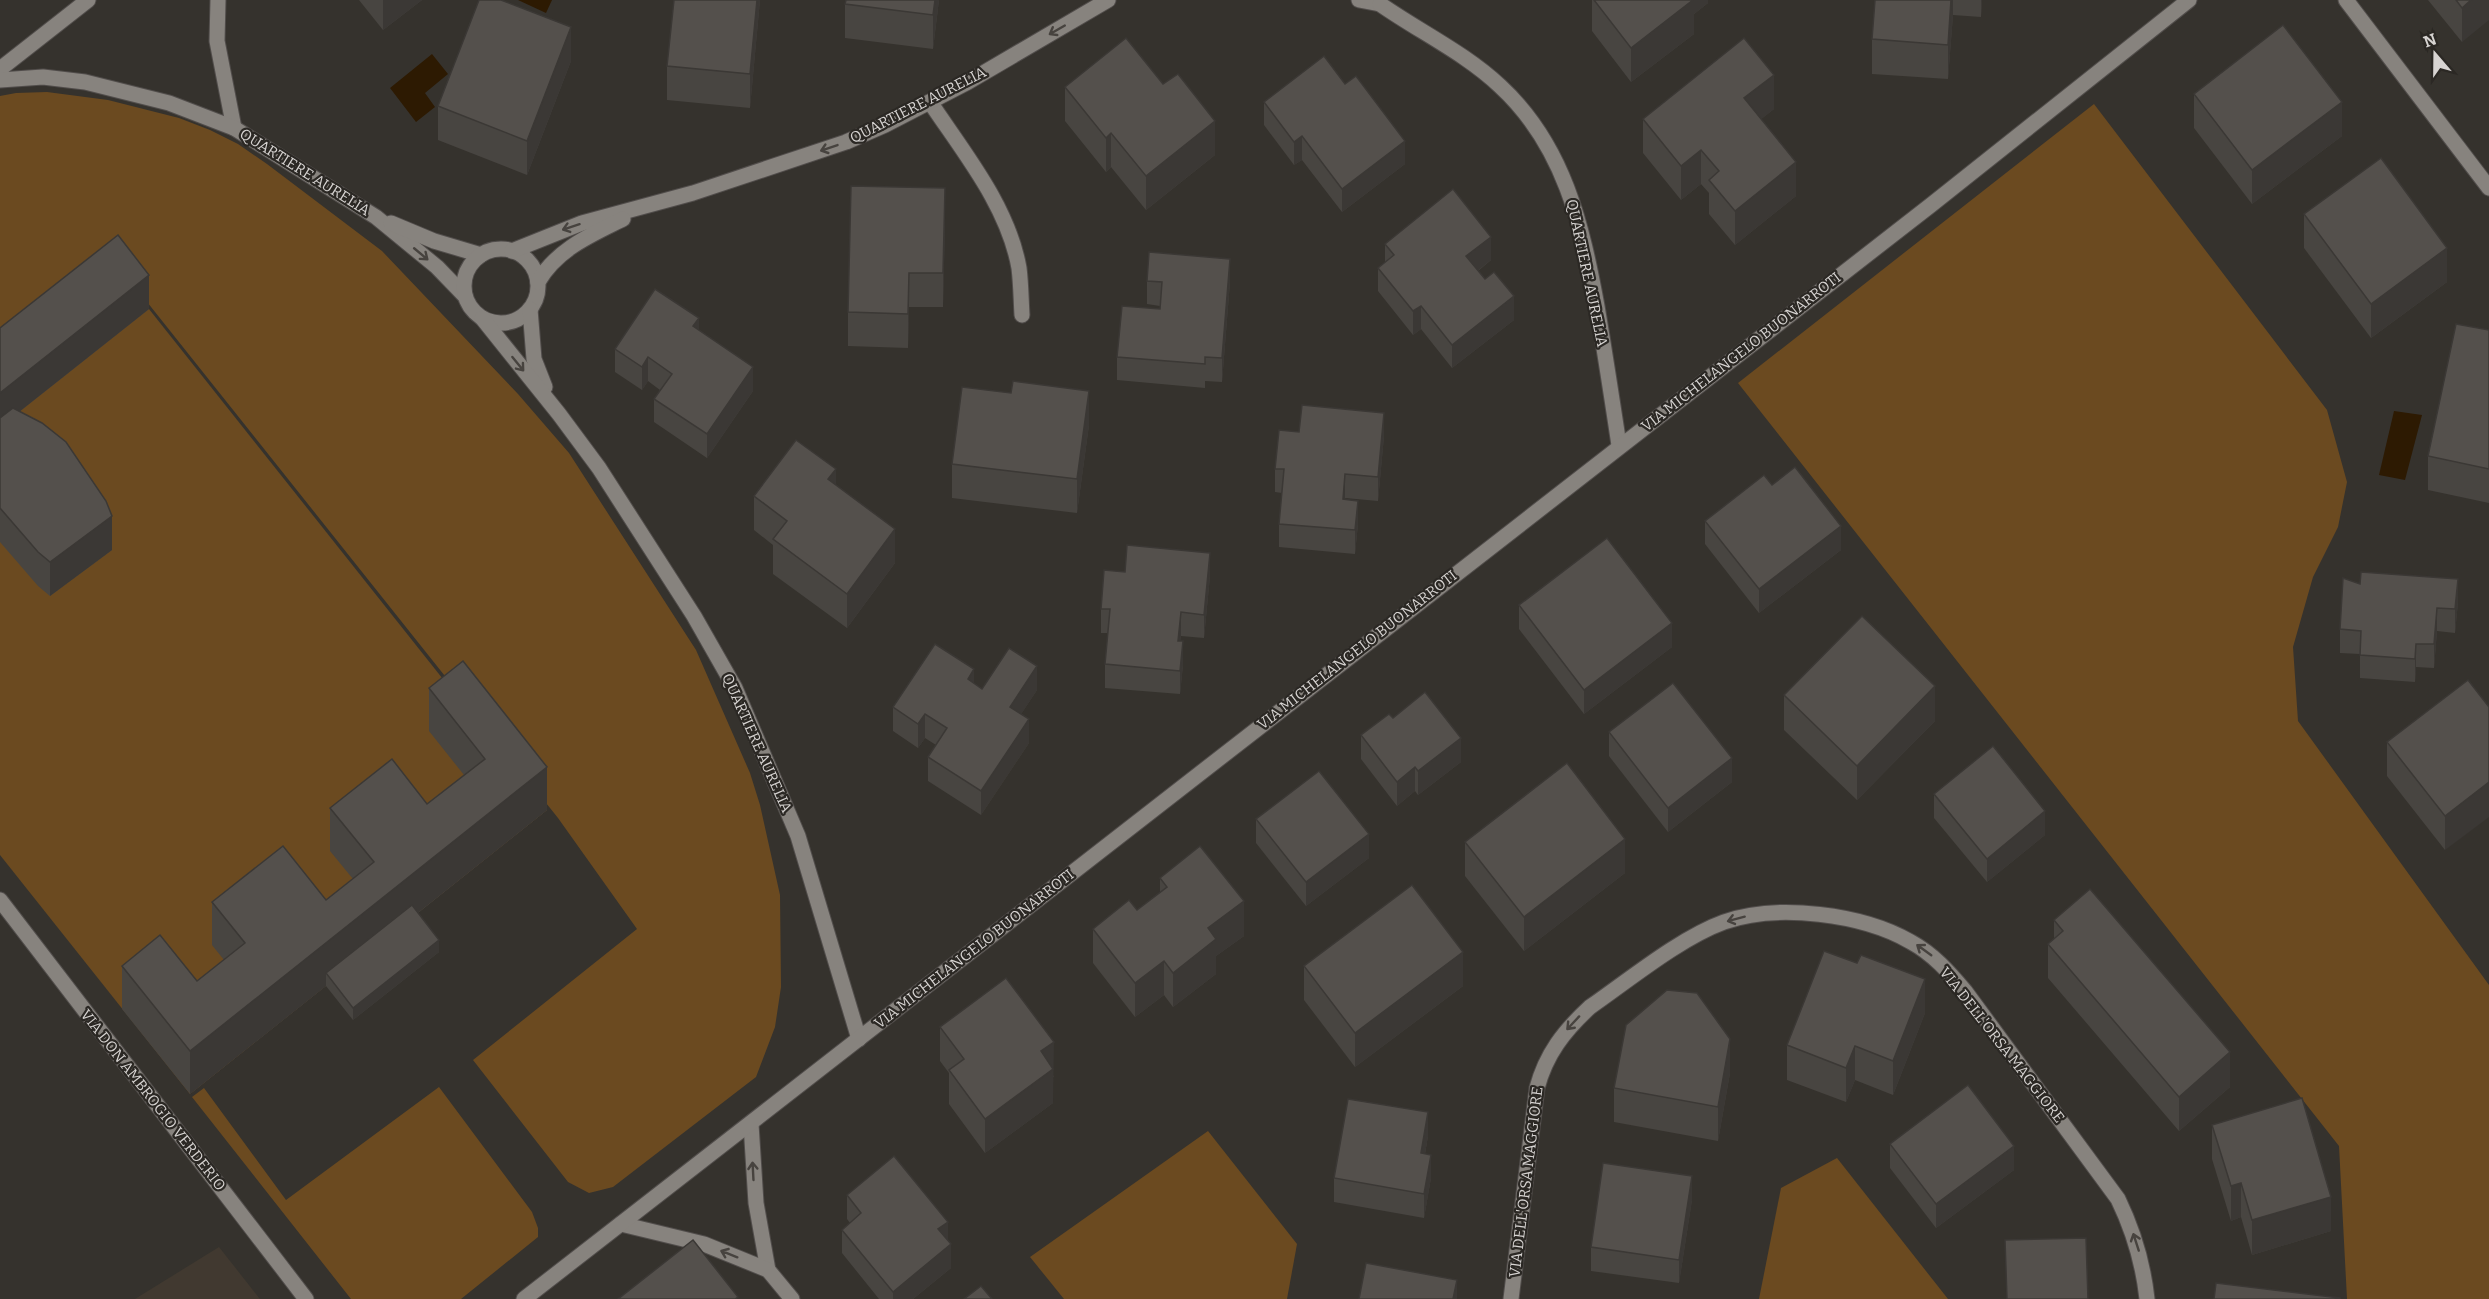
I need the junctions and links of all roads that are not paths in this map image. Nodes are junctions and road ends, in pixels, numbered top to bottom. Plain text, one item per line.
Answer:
1 (88, 0) edge
2 (218, 0) edge
3 (1108, 0) edge
4 (1359, 0) edge
5 (2189, 0) edge
6 (2346, 0) edge
7 (1378, 2) edge
8 (0, 69) edge
9 (0, 80) edge
10 (930, 102) junction
11 (234, 128) junction
12 (2489, 188) edge
13 (648, 207) junction
14 (376, 217) junction
15 (512, 251) junction
16 (481, 255) junction
17 (538, 282) junction
18 (465, 296) junction
19 (530, 309) junction
20 (1022, 315) dead end
21 (482, 318) junction
22 (559, 414) junction
23 (1619, 446) junction
24 (0, 900) edge
25 (859, 1039) junction
26 (751, 1124) junction
27 (621, 1224) junction
28 (768, 1270) junction
29 (306, 1299) edge
30 (524, 1299) edge
31 (792, 1299) edge
32 (1510, 1299) edge
33 (2147, 1299) edge

1 - 8 street
2 - 11 street, QUARTIERE AURELIA
3 -> 10 street, QUARTIERE AURELIA
4 - 7 street, QUARTIERE AURELIA
5 - 23 street, VIA MICHELANGELO BUONARROTI
6 - 12 street
7 - 23 street, QUARTIERE AURELIA
9 - 11 street, QUARTIERE AURELIA
10 -> 13 street, QUARTIERE AURELIA
10 - 20 street
11 - 14 street, QUARTIERE AURELIA
13 -> 15 street, QUARTIERE AURELIA
13 - 17 street, QUARTIERE AURELIA
14 - 16 street, QUARTIERE AURELIA
14 -> 18 street, QUARTIERE AURELIA
15 - 16 street
15 - 17 street
16 - 18 street
17 - 19 street
18 - 21 street
19 - 21 street
19 - 22 street, QUARTIERE AURELIA
21 -> 22 street, QUARTIERE AURELIA
22 - 25 street, QUARTIERE AURELIA
23 - 25 street, VIA MICHELANGELO BUONARROTI
24 - 29 street, VIA DON AMBROGIO VERDERIO
25 - 26 street, VIA MICHELANGELO BUONARROTI
26 - 27 street, VIA MICHELANGELO BUONARROTI
28 -> 26 street
28 -> 27 street
27 - 30 street, VIA MICHELANGELO BUONARROTI
28 - 31 street
33 -> 32 street, VIA DELL'ORSA MAGGIORE

